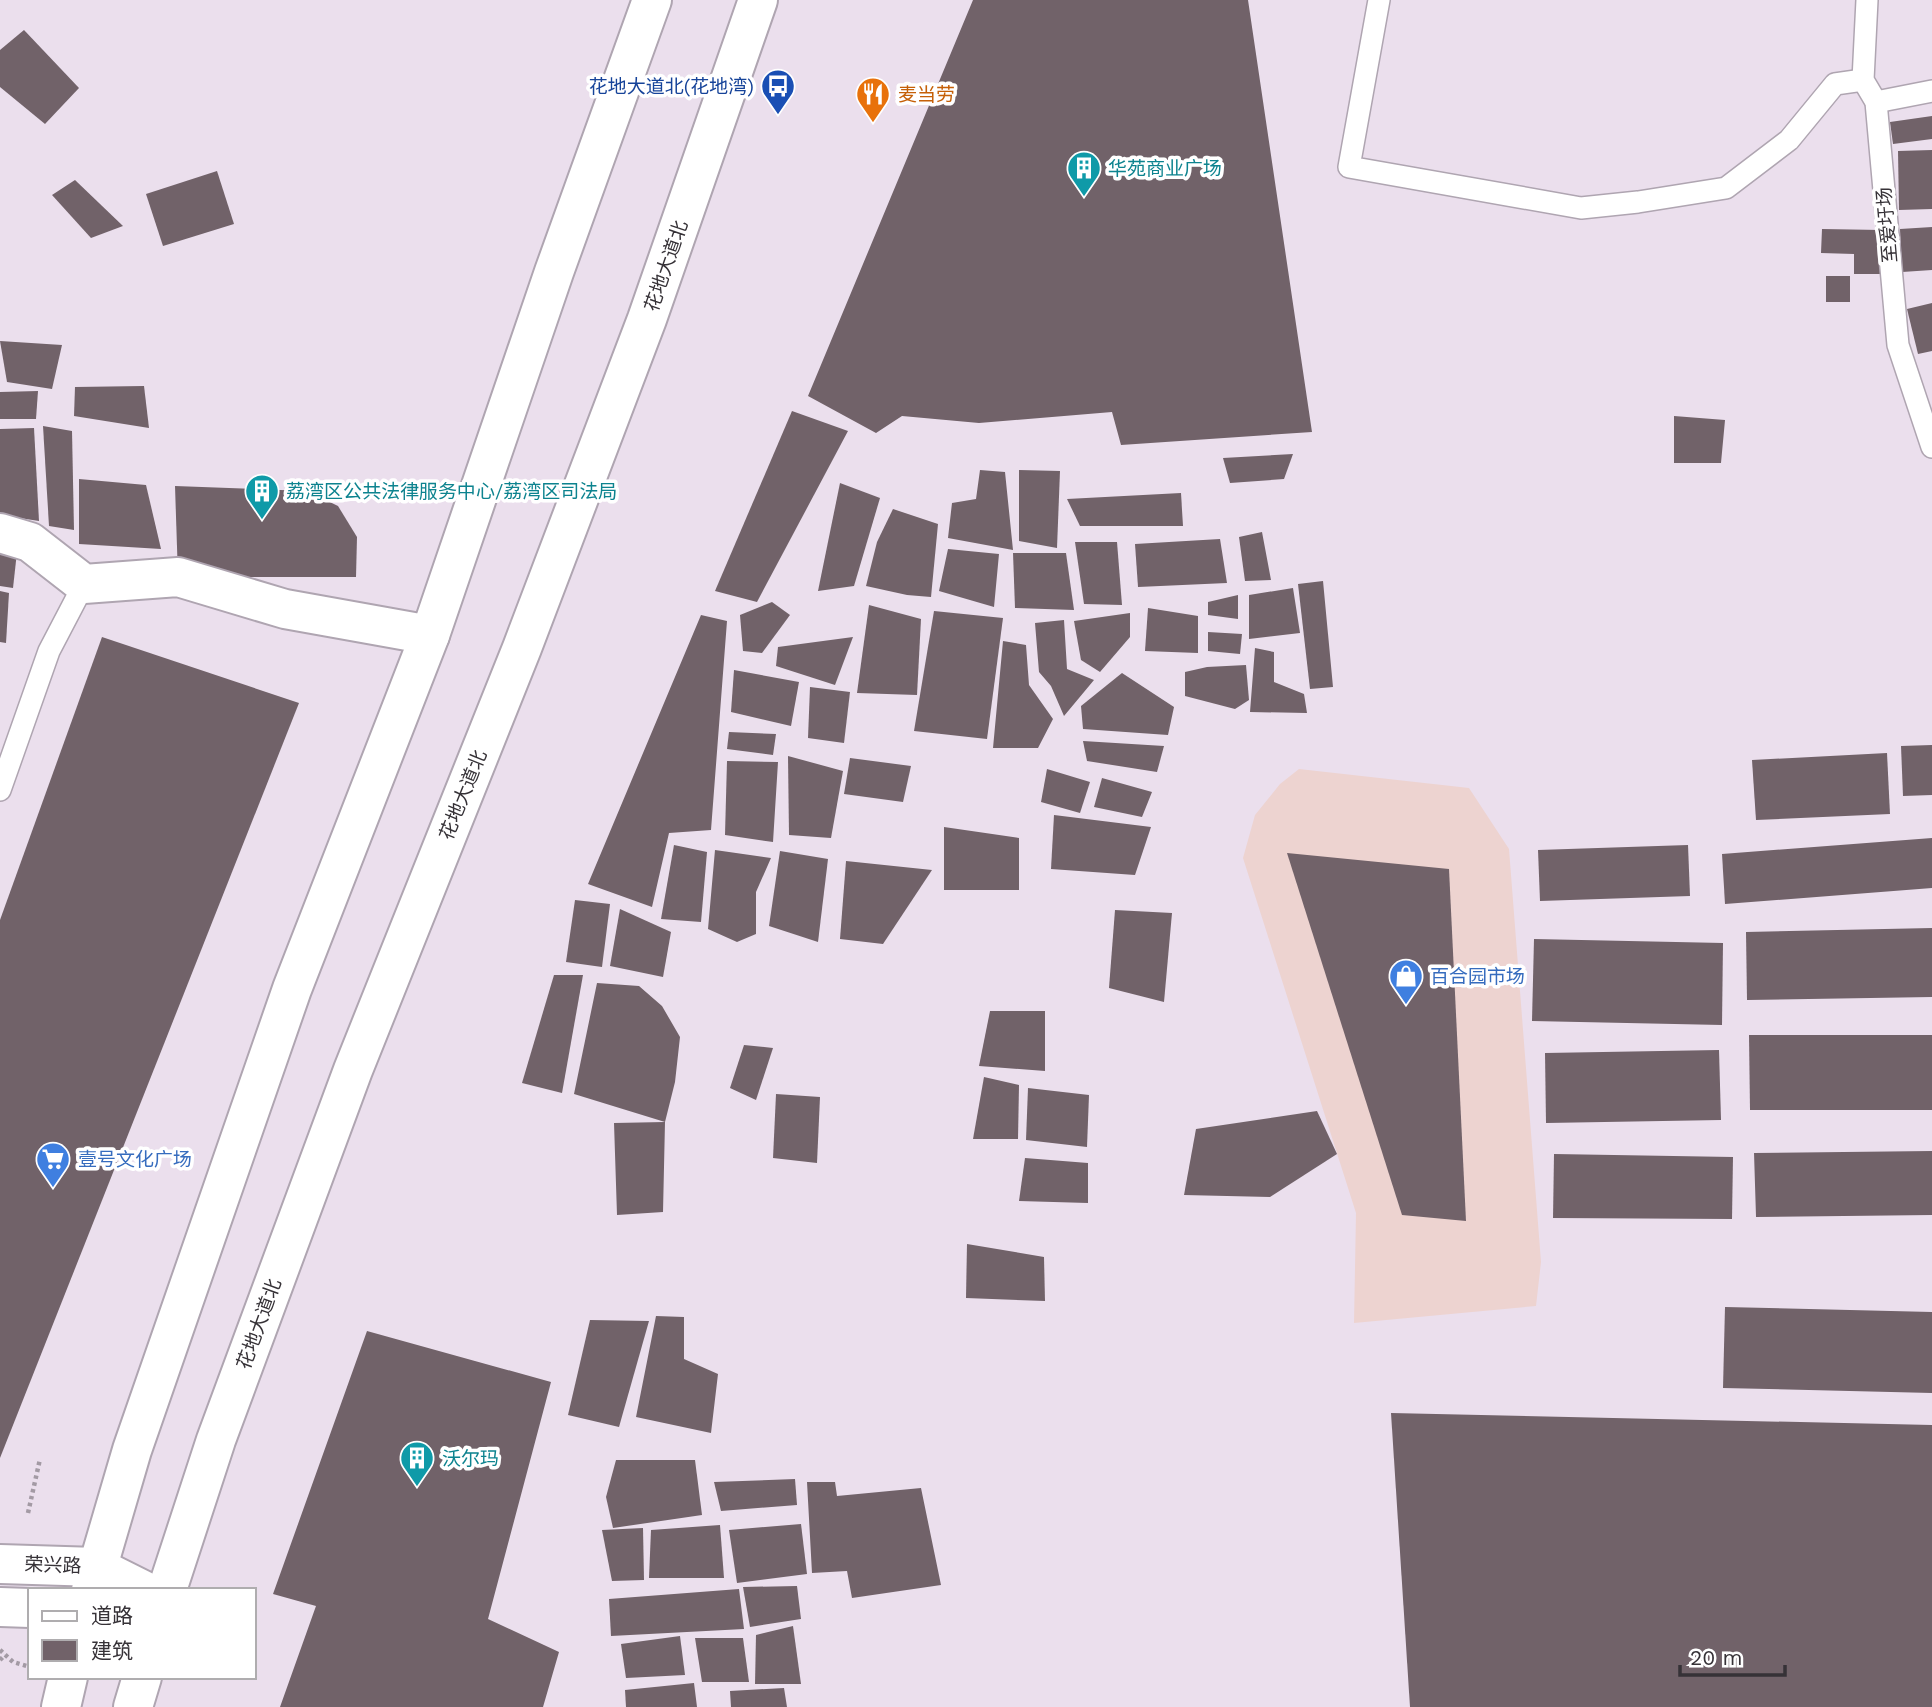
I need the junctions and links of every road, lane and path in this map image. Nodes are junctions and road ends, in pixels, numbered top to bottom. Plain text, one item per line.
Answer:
1 (652, 0) edge
2 (758, 0) edge
3 (1379, 0) edge
4 (1867, 0) edge
5 (1863, 80) junction
6 (1932, 91) edge
7 (1876, 103) junction
8 (1932, 447) edge
9 (0, 533) edge
10 (83, 584) junction
11 (430, 635) junction
12 (0, 790) edge
13 (40, 1459) dead end
14 (28, 1513) dead end
15 (0, 1564) edge
16 (94, 1578) edge
17 (135, 1588) edge
18 (168, 1588) edge
19 (0, 1607) edge
20 (28, 1608) edge
21 (0, 1650) edge
22 (5, 1655) junction
23 (0, 1660) edge
24 (28, 1666) edge
25 (68, 1679) edge
26 (141, 1679) edge
27 (61, 1707) edge
28 (133, 1707) edge

1 - 11 main road
2 - 18 main road, 花地大道北
3 - 5 lane
4 - 5 lane
5 - 7 lane, 至爱圩场
6 - 7 lane
7 - 8 lane, 至爱圩场
9 - 10 main road
10 - 11 main road
10 - 12 lane
11 - 16 main road
13 - 14 path
15 - 16 main road, 荣兴路
16 - 17 main road, 荣兴路
19 - 20 main road
21 - 22 path
22 - 23 path
22 - 24 path
25 - 27 main road
26 - 28 main road

